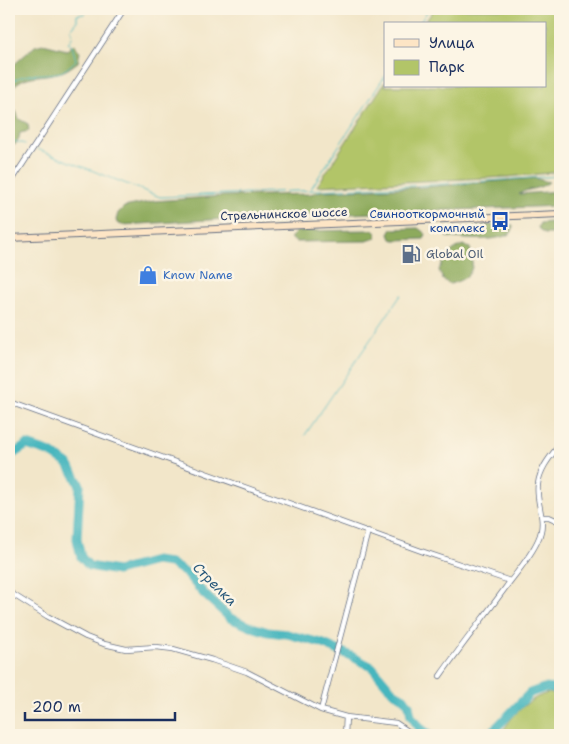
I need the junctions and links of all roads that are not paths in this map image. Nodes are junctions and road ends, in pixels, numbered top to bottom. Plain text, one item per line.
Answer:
1 (124, 9) edge
2 (9, 185) edge
3 (560, 214) edge
4 (9, 238) edge
5 (9, 402) edge
6 (560, 444) edge
7 (542, 517) junction
8 (560, 522) edge
9 (368, 531) junction
10 (510, 581) junction
11 (9, 592) edge
12 (440, 676) dead end
13 (321, 710) junction
14 (346, 717) junction
15 (345, 735) edge
16 (414, 735) edge

1 - 2 street
3 - 4 main road, Стрельнинское шоссе
5 - 9 street
6 - 7 street
7 - 8 street
7 - 10 street
9 - 10 street
9 - 13 street
10 - 12 street
11 - 13 street
13 - 14 street
14 - 15 street
14 - 16 street

